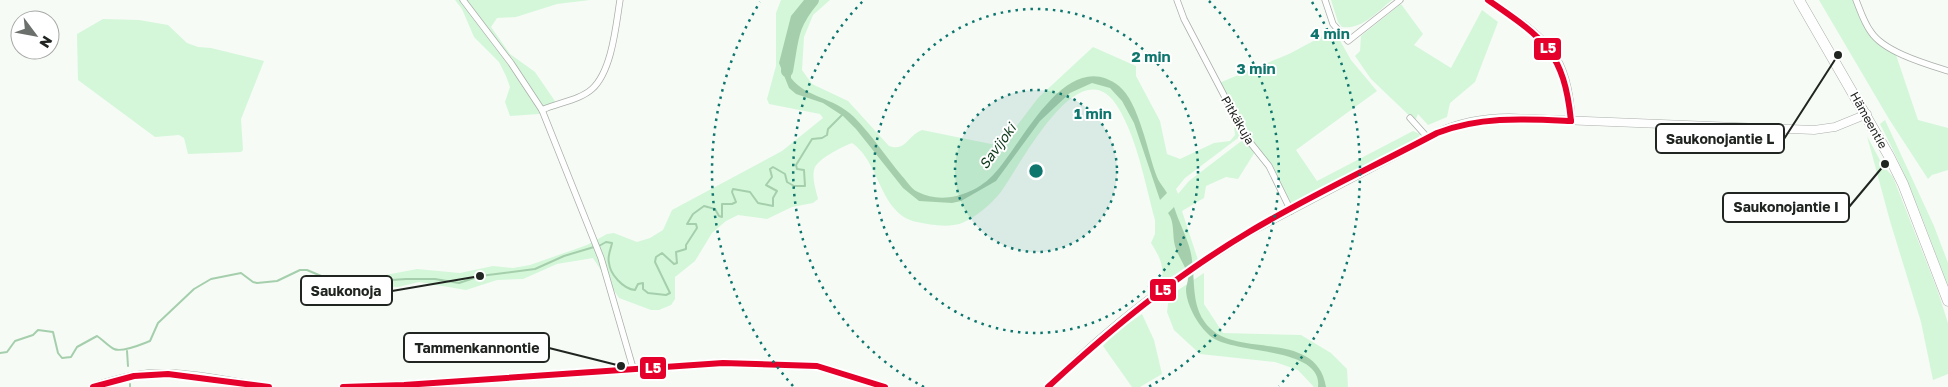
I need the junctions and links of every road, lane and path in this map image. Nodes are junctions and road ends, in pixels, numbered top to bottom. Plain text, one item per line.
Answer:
1 (463, 0) edge
2 (620, 0) edge
3 (1177, 0) edge
4 (1325, 0) edge
5 (1400, 0) edge
6 (1488, 0) edge
7 (1799, 0) edge
8 (1856, 0) edge
9 (1948, 70) edge
10 (542, 110) junction
11 (1867, 114) junction
12 (1410, 118) dead end
13 (1571, 121) junction
14 (1428, 138) junction
15 (1291, 211) junction
16 (1948, 301) edge
17 (633, 368) junction
18 (93, 387) edge
19 (268, 387) edge
20 (343, 387) edge
21 (885, 387) edge
22 (1048, 387) edge

1 - 10 street
2 - 10 street
3 - 15 street, Pitkäkuja
4 - 5 street
6 - 13 street
7 - 11 highway, Hämeentie
8 - 9 street
10 - 17 street
11 - 13 street
11 - 16 highway, Hämeentie
12 - 14 street
13 - 14 street
14 - 15 street
15 - 22 street
17 - 20 street
17 - 21 street
18 - 19 street

